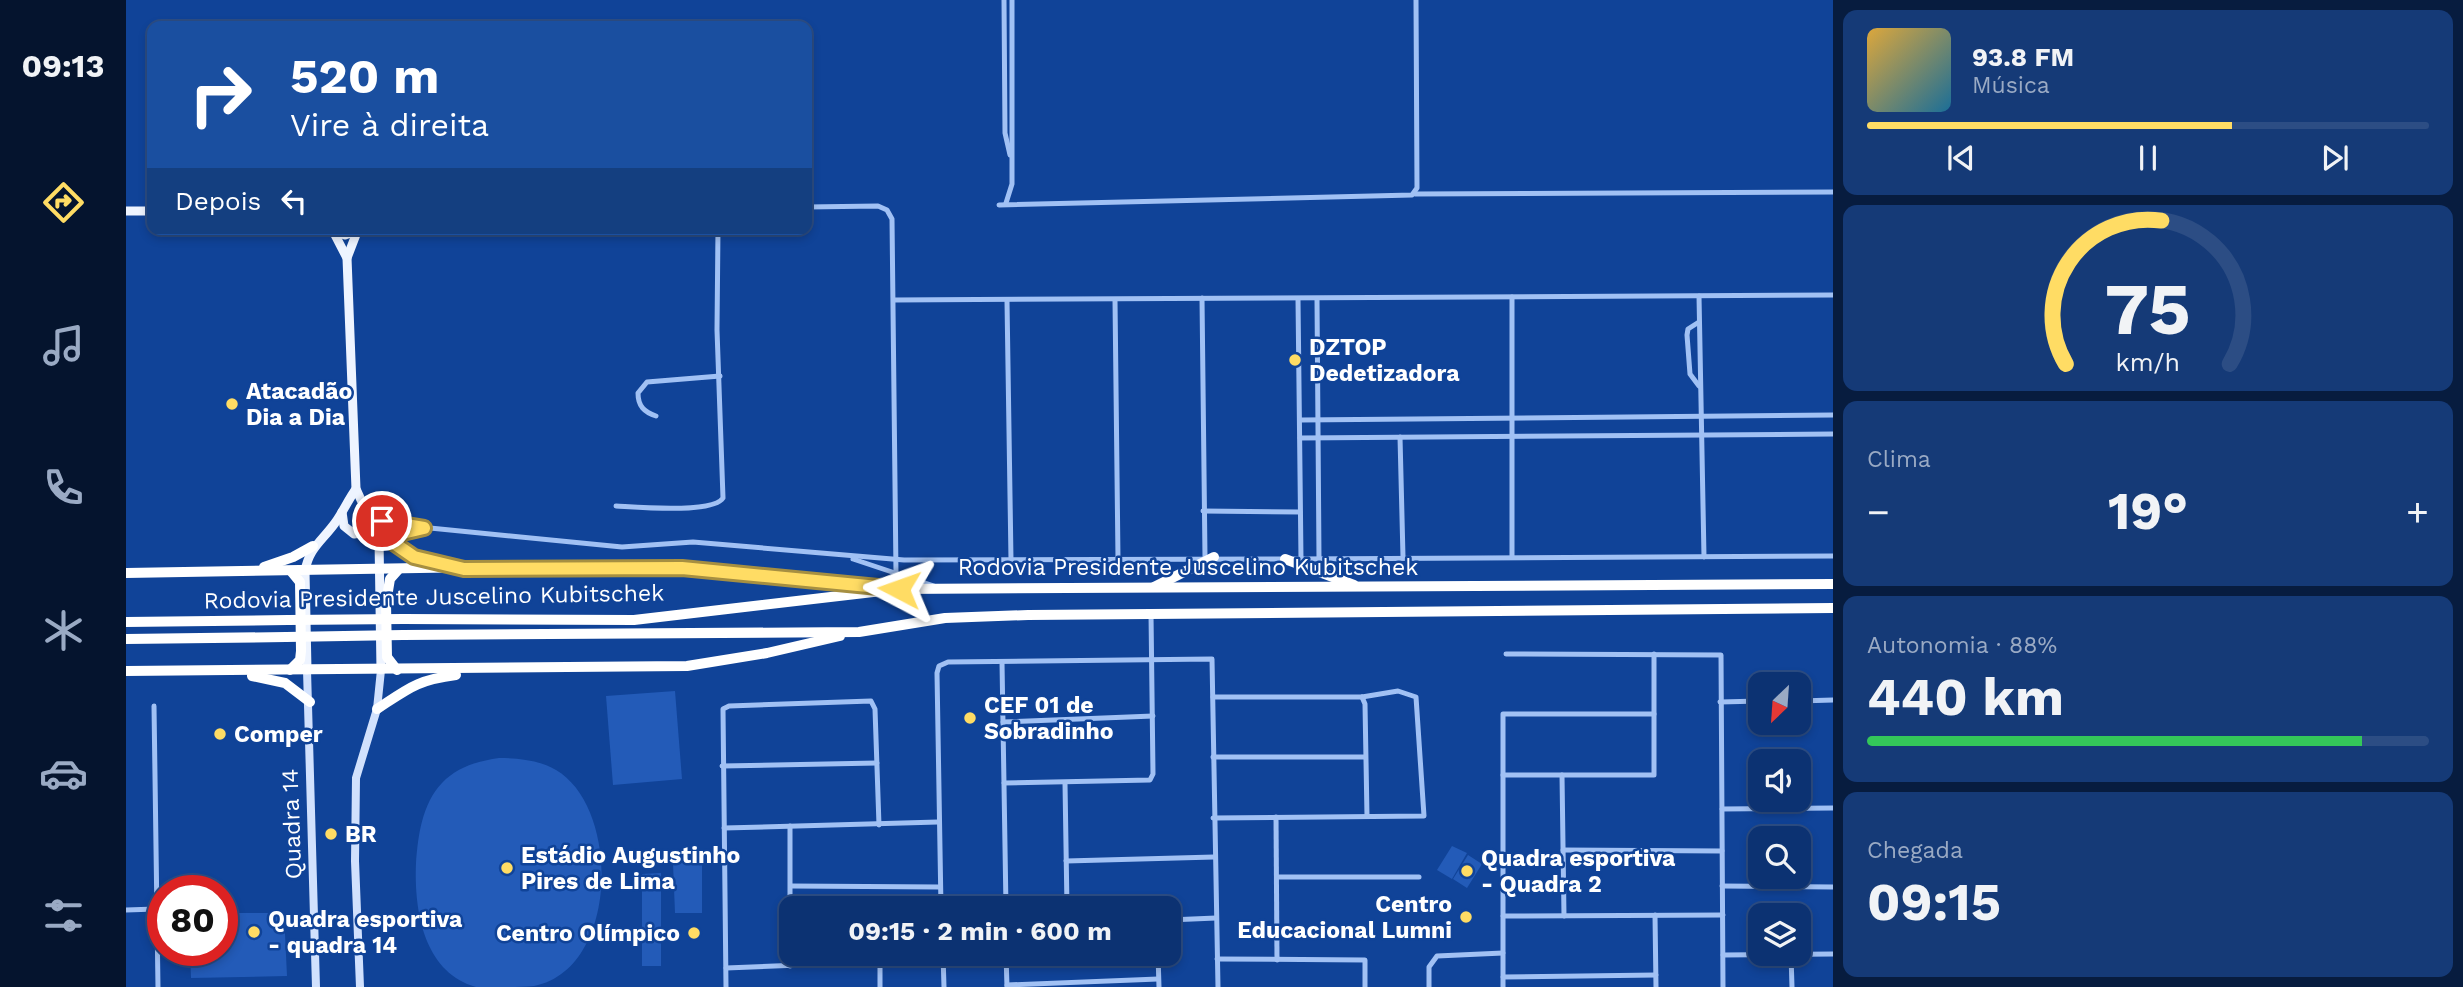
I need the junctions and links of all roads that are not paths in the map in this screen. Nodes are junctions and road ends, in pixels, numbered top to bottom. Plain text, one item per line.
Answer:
1 (1004, 0) edge
2 (1012, 0) edge
3 (1416, 0) edge
4 (1012, 161) junction
5 (1833, 192) edge
6 (1415, 194) junction
7 (812, 207) edge
8 (126, 211) edge
9 (147, 211) edge
10 (335, 235) edge
11 (357, 235) edge
12 (718, 235) edge
13 (347, 258) junction
14 (1833, 295) edge
15 (1699, 296) junction
16 (1512, 297) junction
17 (1202, 298) junction
18 (1298, 299) junction
19 (1317, 299) junction
20 (894, 300) junction
21 (1115, 300) junction
22 (1007, 301) junction
23 (1699, 322) junction
24 (720, 376) junction
25 (1700, 387) junction
26 (1833, 415) edge
27 (656, 416) dead end
28 (1699, 416) junction
29 (1512, 417) junction
30 (1301, 420) junction
31 (1317, 420) junction
32 (1833, 433) edge
33 (1700, 434) junction
34 (1512, 436) junction
35 (1400, 437) junction
36 (1300, 438) junction
37 (1318, 438) junction
38 (356, 489) junction
39 (366, 506) junction
40 (615, 506) dead end
41 (1203, 511) junction
42 (342, 512) junction
43 (1300, 512) junction
44 (372, 521) junction
45 (424, 528) junction
46 (382, 538) junction
47 (313, 546) junction
48 (844, 556) junction
49 (1512, 556) junction
50 (1833, 556) edge
51 (1210, 557) junction
52 (1403, 557) junction
53 (1704, 557) junction
54 (1320, 558) junction
55 (895, 559) junction
56 (1118, 559) junction
57 (1285, 559) junction
58 (1301, 559) junction
59 (1011, 560) junction
60 (464, 569) junction
61 (319, 570) junction
62 (379, 570) junction
63 (398, 570) junction
64 (250, 571) junction
65 (291, 571) junction
66 (305, 571) junction
67 (126, 573) edge
68 (896, 573) junction
69 (305, 584) junction
70 (1833, 584) edge
71 (1359, 588) junction
72 (899, 589) junction
73 (1150, 589) junction
74 (943, 590) junction
75 (1833, 608) edge
76 (1151, 614) junction
77 (126, 622) edge
78 (859, 632) junction
79 (126, 639) edge
80 (1506, 654) dead end
81 (1654, 654) junction
82 (1153, 660) junction
83 (1002, 662) junction
84 (290, 670) junction
85 (307, 670) junction
86 (381, 670) junction
87 (397, 670) junction
88 (505, 670) junction
89 (126, 671) edge
90 (179, 672) junction
91 (1213, 697) junction
92 (1362, 697) junction
93 (1833, 700) edge
94 (1748, 701) edge
95 (1811, 701) edge
96 (310, 702) junction
97 (1720, 702) junction
98 (154, 706) dead end
99 (377, 709) junction
100 (1654, 714) junction
101 (1153, 716) junction
102 (1003, 722) junction
103 (1213, 757) junction
104 (1365, 757) junction
105 (877, 763) junction
106 (722, 766) junction
107 (1503, 775) junction
108 (1562, 775) junction
109 (1004, 783) junction
110 (1065, 783) junction
111 (1833, 808) edge
112 (1721, 809) junction
113 (1367, 816) junction
114 (1276, 817) junction
115 (1213, 818) junction
116 (938, 822) junction
117 (879, 825) junction
118 (790, 826) junction
119 (724, 828) junction
120 (1563, 850) junction
121 (1722, 850) junction
122 (1214, 858) junction
123 (1066, 861) junction
124 (156, 875) edge
125 (1277, 877) junction
126 (1419, 877) dead end
127 (791, 886) junction
128 (940, 887) junction
129 (1722, 887) junction
130 (1833, 887) edge
131 (791, 896) edge
132 (940, 896) edge
133 (1006, 896) edge
134 (1067, 896) edge
135 (147, 909) edge
136 (126, 910) edge
137 (1655, 915) junction
138 (1723, 915) junction
139 (1503, 916) junction
140 (1564, 916) junction
141 (1216, 918) junction
142 (1181, 919) edge
143 (1503, 953) junction
144 (1811, 954) edge
145 (1833, 954) edge
146 (1723, 955) junction
147 (1748, 955) edge
148 (1217, 959) junction
149 (1277, 960) junction
150 (157, 966) edge
151 (790, 966) edge
152 (877, 966) edge
153 (944, 966) edge
154 (1007, 966) edge
155 (1158, 966) edge
156 (1791, 966) edge
157 (726, 968) junction
158 (1656, 975) junction
159 (1503, 976) junction
160 (1158, 979) junction
161 (1007, 986) edge
162 (158, 987) edge
163 (316, 987) edge
164 (360, 987) edge
165 (726, 987) edge
166 (880, 987) edge
167 (944, 987) edge
168 (1159, 987) edge
169 (1218, 987) edge
170 (1365, 987) edge
171 (1429, 987) edge
172 (1503, 987) edge
173 (1656, 987) edge
174 (1723, 987) edge
175 (1792, 987) edge

1 - 4 street
2 - 4 street
3 - 6 street
4 - 6 street
5 - 6 street
7 - 20 street
8 - 9 main road
10 - 13 main road
11 - 13 main road
12 - 24 street
13 - 38 main road
14 - 15 street
15 - 16 street
15 - 23 street
16 - 19 street
16 - 29 street
17 - 18 street
17 - 21 street
17 - 41 street
18 - 19 street
18 - 30 street
19 - 31 street
20 - 22 street
20 - 55 street
21 - 22 street
21 - 56 street
22 - 59 street
23 - 25 street
23 - 25 street
24 - 27 street
24 - 40 street
25 - 28 street
26 - 28 street
28 - 29 street
28 - 33 street
29 - 31 street
29 - 34 street
30 - 31 street
30 - 36 street
31 - 37 street
32 - 33 street
33 - 34 street
33 - 53 street
34 - 35 street
34 - 49 street
35 - 37 street
35 - 52 street
36 - 37 street
36 - 43 street
37 - 54 street
38 - 39 main road
38 - 42 main road
39 - 44 main road
39 - 45 street
41 - 43 street
41 - 51 street
42 - 44 main road
42 - 47 main road
43 - 58 street
44 - 46 highway
45 - 46 street
45 - 48 street
46 - 60 highway
46 - 62 main road
47 - 64 highway
47 - 66 main road
48 - 55 street
48 - 68 street
49 - 52 street
49 - 53 street
50 - 53 street
51 - 56 street
51 - 57 street
51 - 73 highway
52 - 54 street
54 - 58 street
55 - 59 street
55 - 68 street
56 - 59 street
57 - 58 street
57 - 71 highway
60 - 63 highway
60 - 72 highway
61 - 62 highway
61 - 66 highway
61 - 69 highway
62 - 63 highway
62 - 86 main road
63 - 87 highway
64 - 65 highway
64 - 67 highway
65 - 66 highway
65 - 84 highway
66 - 69 main road
68 - 74 street
69 - 85 main road
70 - 71 highway, Rodovia Presidente Juscelino Kubitschek
71 - 73 highway, Rodovia Presidente Juscelino Kubitschek
72 - 74 highway, Rodovia Presidente Juscelino Kubitschek
72 - 77 highway, Rodovia Presidente Juscelino Kubitschek, bridge
73 - 74 highway, Rodovia Presidente Juscelino Kubitschek
75 - 76 highway, Rodovia Presidente Juscelino Kubitschek
76 - 78 highway, Rodovia Presidente Juscelino Kubitschek
76 - 82 street
78 - 79 highway, Rodovia Presidente Juscelino Kubitschek, bridge
78 - 88 highway
80 - 81 street
81 - 97 street
81 - 100 street
82 - 83 street
82 - 91 street
82 - 101 street
83 - 102 street
83 - 116 street
84 - 85 highway
84 - 90 highway
85 - 86 highway
85 - 96 main road, Quadra 14
86 - 87 highway
86 - 99 main road
87 - 88 highway
88 - 99 highway
89 - 90 highway
90 - 96 highway
91 - 92 street
91 - 103 street
92 - 104 street
92 - 113 street
93 - 95 street
94 - 97 street
96 - 163 main road, Quadra 14
97 - 112 street
98 - 124 street
99 - 164 main road
100 - 107 street
100 - 108 street
101 - 102 street
101 - 110 street
102 - 109 street
103 - 104 street
103 - 115 street
104 - 113 street
105 - 106 street
105 - 106 street
105 - 117 street
106 - 119 street
107 - 108 street
107 - 139 street
108 - 120 street
109 - 110 street
109 - 133 street
110 - 123 street
111 - 112 street
112 - 121 street
113 - 114 street
114 - 115 street
114 - 125 street
115 - 122 street
116 - 117 street
116 - 128 street
117 - 118 street
118 - 119 street
118 - 127 street
119 - 157 street
120 - 121 street
120 - 140 street
121 - 129 street
122 - 123 street
122 - 141 street
123 - 134 street
125 - 126 street
125 - 149 street
127 - 128 street
127 - 131 street
128 - 132 street
129 - 130 street
129 - 138 street
135 - 136 street
137 - 138 street
137 - 140 street
137 - 158 street
138 - 146 street
139 - 140 street
139 - 143 street
141 - 142 street
141 - 148 street
143 - 159 street
143 - 171 street
144 - 145 street
146 - 147 street
146 - 174 street
148 - 149 street
148 - 169 street
149 - 170 street
150 - 162 street
151 - 157 street
152 - 166 street
153 - 167 street
154 - 161 street
155 - 160 street
156 - 175 street
157 - 165 street
158 - 159 street
158 - 173 street
159 - 172 street
160 - 161 street
160 - 168 street

